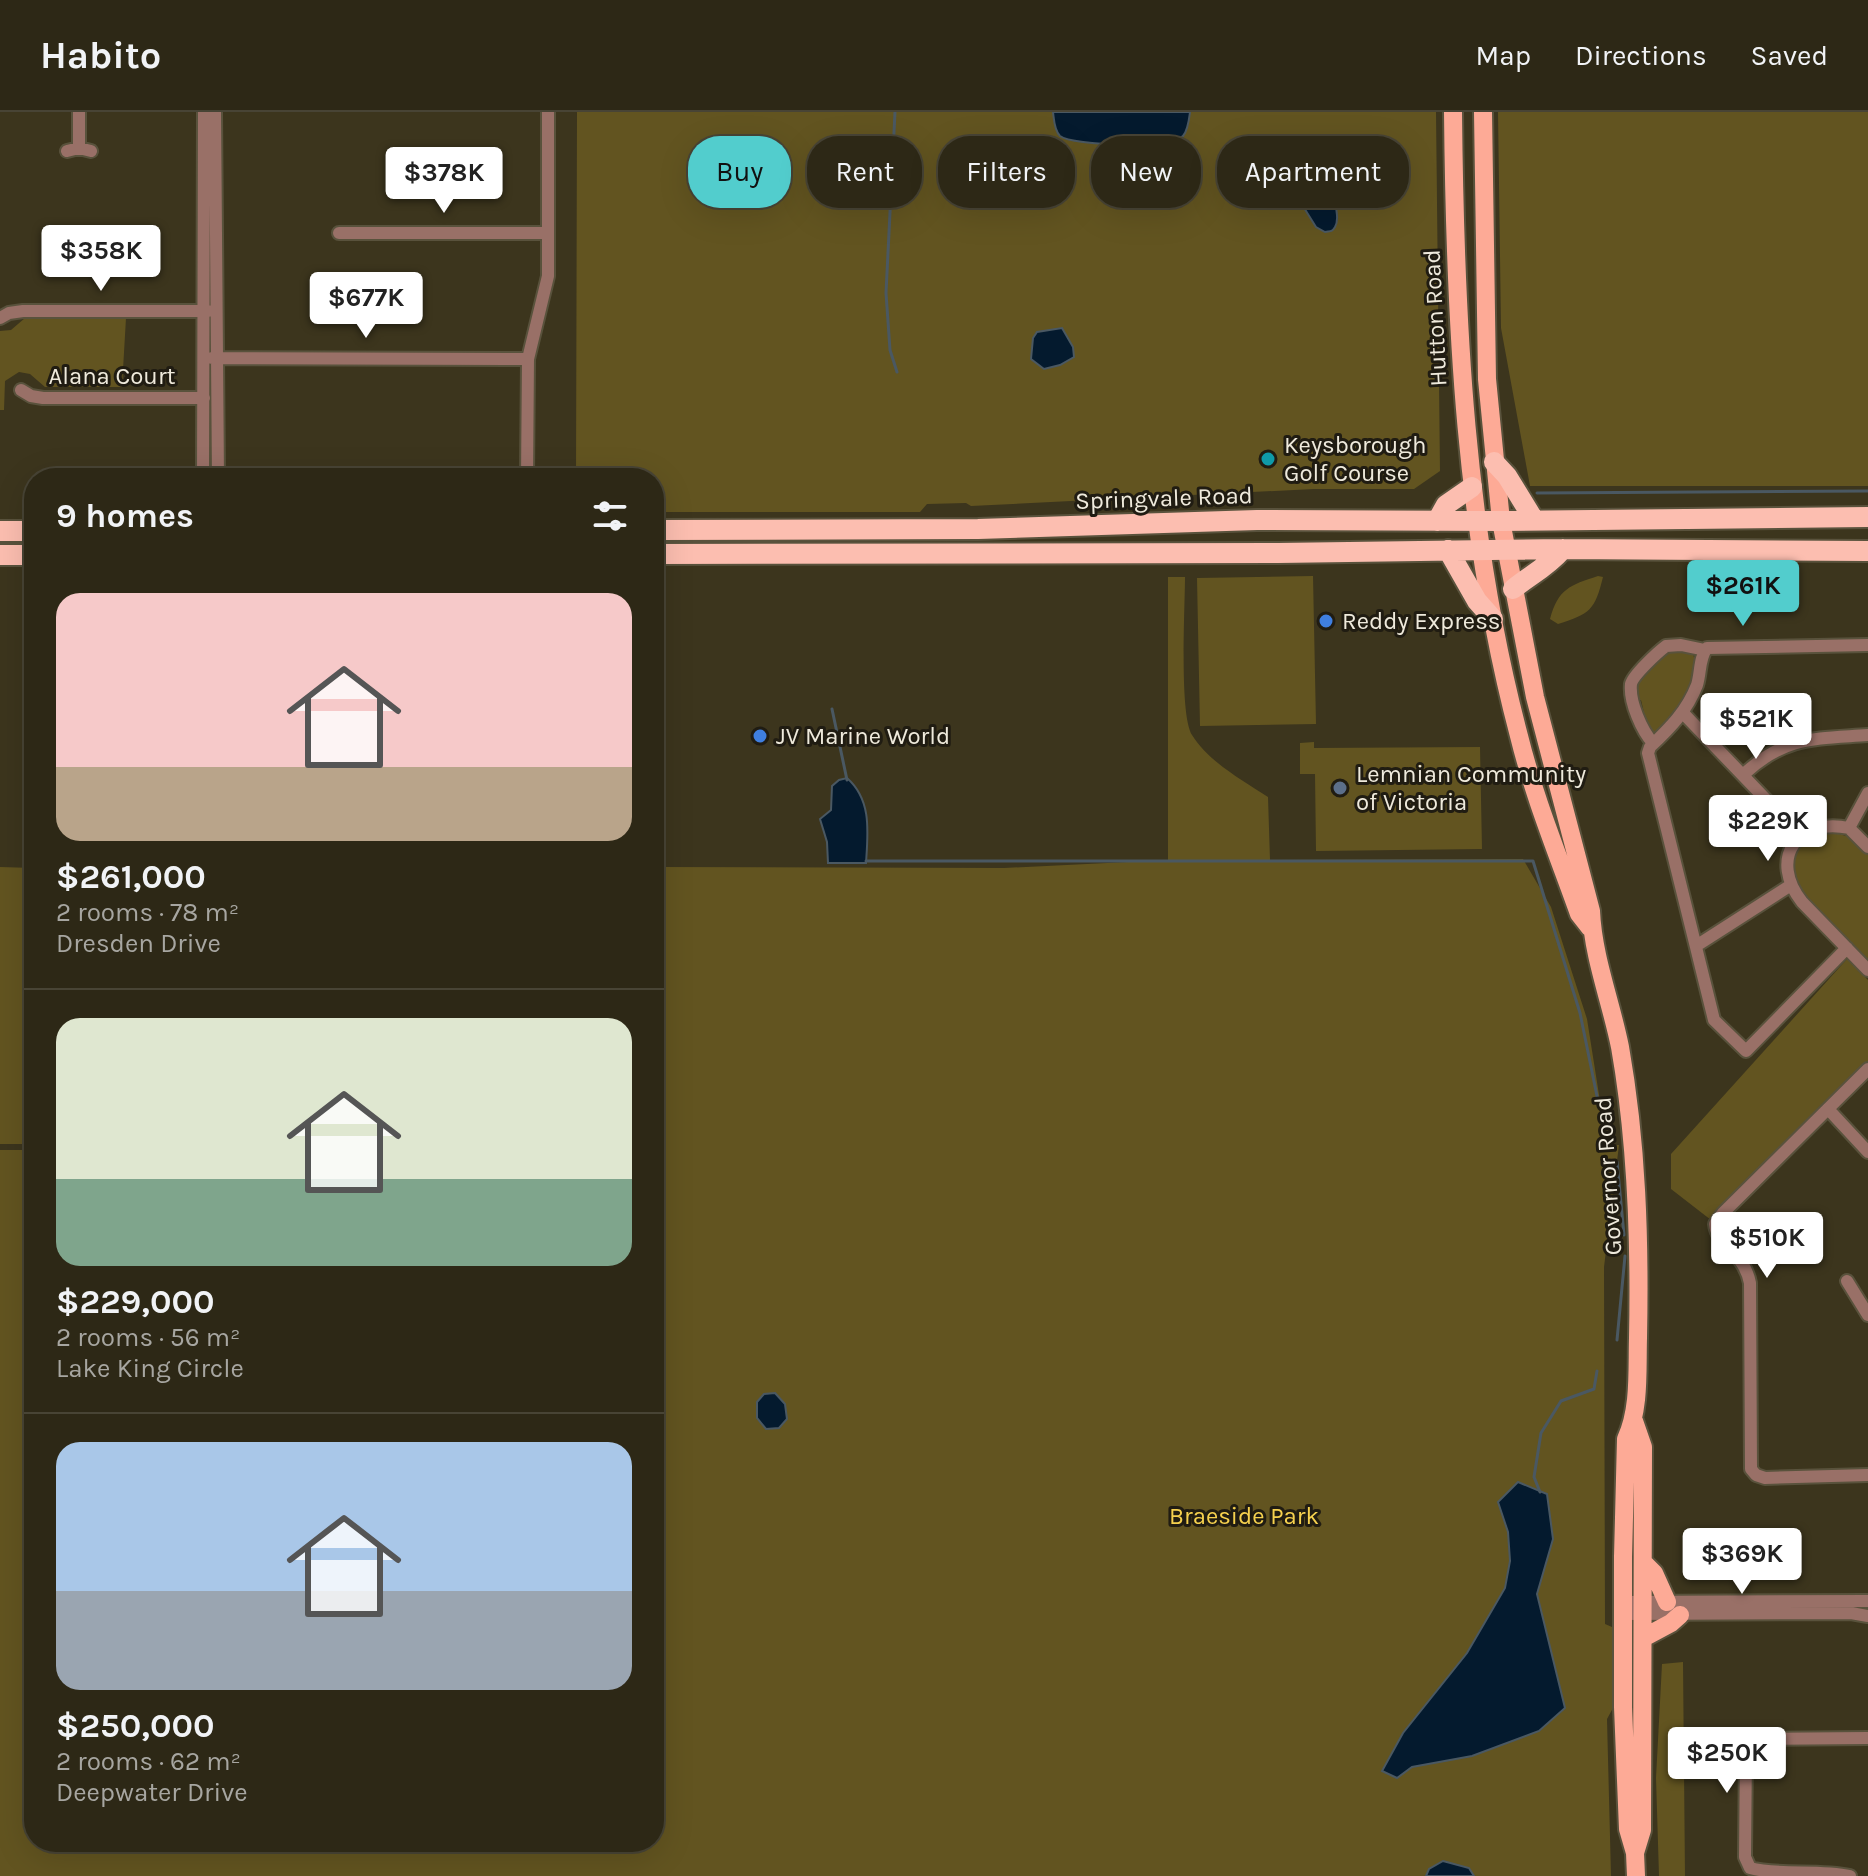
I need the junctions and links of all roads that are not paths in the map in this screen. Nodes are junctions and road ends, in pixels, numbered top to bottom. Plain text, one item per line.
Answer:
1 (79, 112) edge
2 (204, 112) edge
3 (215, 112) edge
4 (548, 112) edge
5 (1453, 112) edge
6 (1483, 112) edge
7 (79, 150) dead end
8 (339, 233) dead end
9 (548, 233) junction
10 (209, 310) junction
11 (0, 318) edge
12 (210, 358) junction
13 (528, 359) junction
14 (21, 390) dead end
15 (204, 398) junction
16 (1494, 462) junction
17 (203, 468) edge
18 (217, 468) edge
19 (527, 468) edge
20 (1472, 487) junction
21 (1868, 517) edge
22 (1534, 520) junction
23 (1437, 521) junction
24 (1477, 521) junction
25 (1501, 521) junction
26 (664, 530) edge
27 (0, 531) edge
28 (24, 531) edge
29 (1563, 549) junction
30 (1448, 550) junction
31 (1481, 550) junction
32 (1505, 550) junction
33 (1868, 551) edge
34 (664, 554) edge
35 (0, 555) edge
36 (24, 555) edge
37 (1513, 589) junction
38 (1493, 619) junction
39 (1868, 645) edge
40 (1705, 650) junction
41 (1683, 713) junction
42 (1868, 735) edge
43 (1653, 743) junction
44 (1744, 774) junction
45 (1868, 793) edge
46 (1849, 828) junction
47 (1801, 836) junction
48 (1868, 847) edge
49 (1791, 885) junction
50 (1592, 931) junction
51 (1696, 946) junction
52 (1847, 948) junction
53 (1868, 970) edge
54 (1868, 1069) edge
55 (1829, 1110) junction
56 (1868, 1152) edge
57 (1847, 1281) dead end
58 (1868, 1315) edge
59 (1634, 1421) junction
60 (1864, 1477) edge
61 (1643, 1562) junction
62 (1868, 1601) edge
63 (1623, 1608) junction
64 (1643, 1608) junction
65 (1674, 1608) junction
66 (1868, 1612) edge
67 (1643, 1638) junction
68 (1868, 1738) edge
69 (1635, 1853) junction
70 (1636, 1876) edge
71 (1850, 1876) edge

1 - 7 street
2 - 10 street
3 - 10 street
4 - 9 street
5 - 20 main road, Hutton Road
6 - 16 main road, Hutton Road
8 - 9 street
9 - 13 street
10 - 11 street
10 - 12 street
12 - 13 street
12 - 15 street
12 - 18 street
13 - 19 street
14 - 15 street, Alana Court
15 - 17 street
16 - 22 highway
16 - 25 main road, Hutton Road
20 - 23 highway
20 - 24 main road, Hutton Road
21 - 22 highway, Springvale Road
22 - 25 highway, Springvale Road
23 - 24 highway, Springvale Road
23 - 26 highway, Springvale Road
24 - 25 highway, Springvale Road
24 - 31 main road, Governor Road
25 - 32 main road, Governor Road
27 - 28 highway
29 - 32 highway
29 - 33 highway
29 - 37 highway
30 - 31 highway
30 - 34 highway
30 - 38 highway
31 - 32 highway
31 - 38 main road, Governor Road
32 - 37 main road, Governor Road
35 - 36 highway
37 - 50 main road, Governor Road
38 - 50 main road, Governor Road
39 - 40 street
40 - 41 street
40 - 43 street
41 - 43 street
41 - 44 street
42 - 44 street
43 - 51 street
44 - 47 street
45 - 46 street
46 - 47 street
46 - 48 street
47 - 49 street
49 - 51 street
49 - 52 street
50 - 59 main road, Governor Road
51 - 52 street
52 - 53 street
54 - 55 street
55 - 56 street
55 - 60 street
57 - 58 street
59 - 61 main road, Governor Road
59 - 63 main road, Governor Road
61 - 64 main road, Governor Road
61 - 65 main road
62 - 65 street
63 - 64 street
63 - 69 main road, Governor Road
64 - 65 street
64 - 67 main road, Governor Road
65 - 66 street
65 - 67 main road
67 - 69 main road, Governor Road
68 - 71 street
69 - 70 main road, Governor Road

